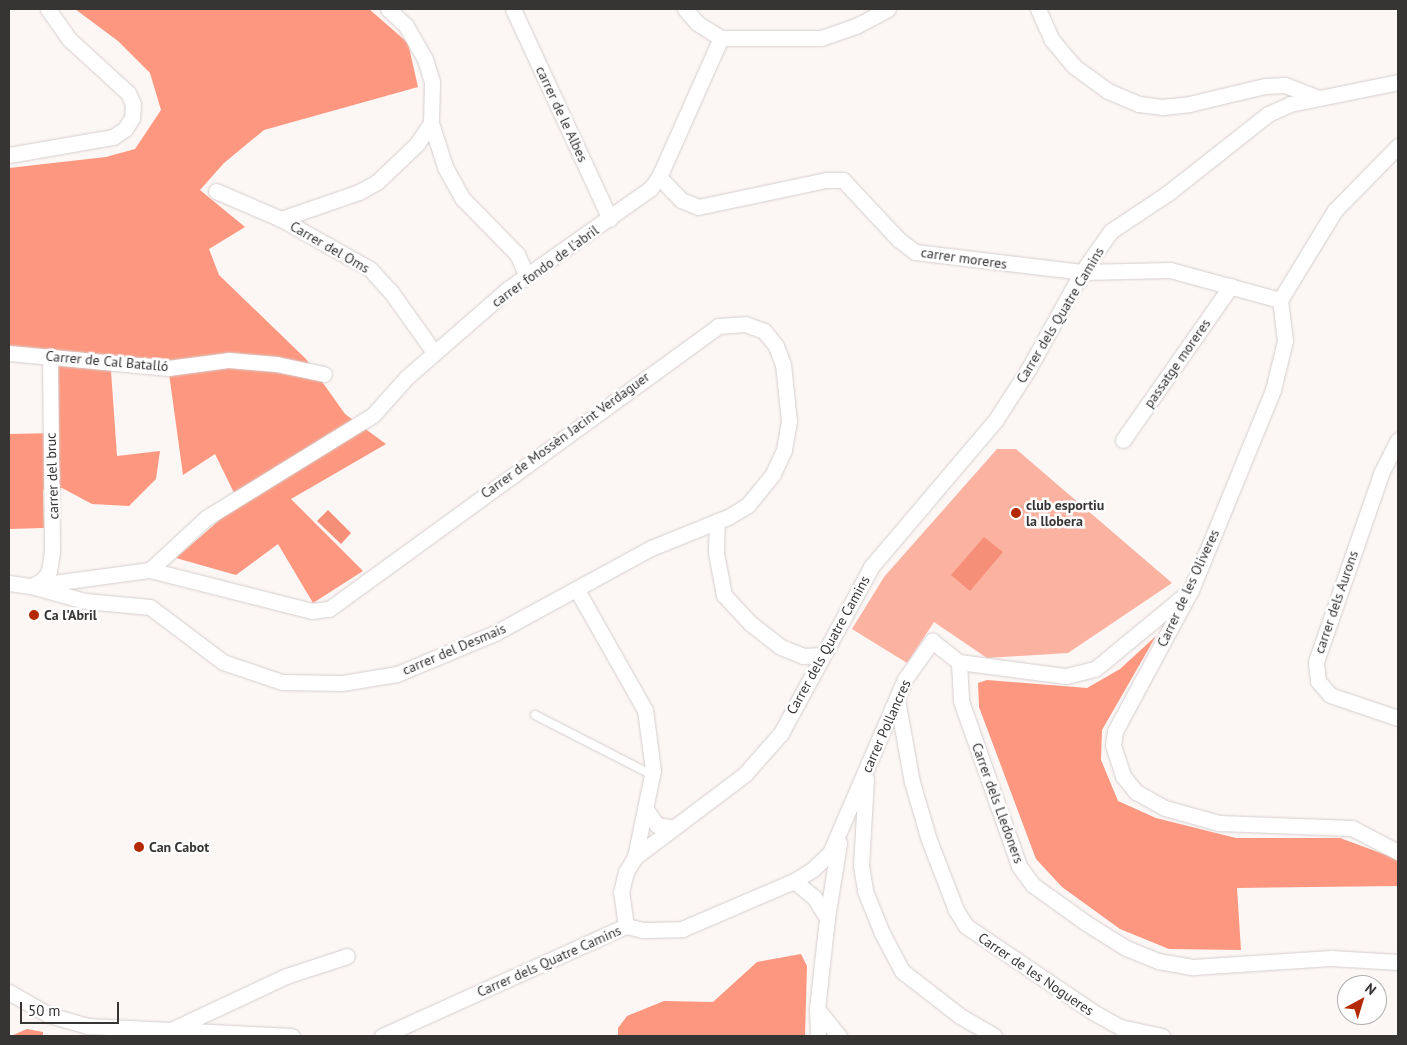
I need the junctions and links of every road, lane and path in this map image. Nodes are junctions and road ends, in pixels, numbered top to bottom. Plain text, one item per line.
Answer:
1 (48, 9) edge
2 (388, 9) edge
3 (513, 9) edge
4 (685, 9) edge
5 (888, 9) edge
6 (1038, 9) edge
7 (721, 38) junction
8 (1398, 82) edge
9 (1319, 98) junction
10 (431, 123) junction
11 (1398, 146) edge
12 (9, 156) edge
13 (659, 177) junction
14 (216, 191) dead end
15 (281, 219) junction
16 (610, 219) junction
17 (1082, 272) junction
18 (527, 276) junction
19 (1231, 286) junction
20 (1280, 300) junction
21 (9, 352) edge
22 (434, 352) junction
23 (50, 356) junction
24 (324, 374) dead end
25 (1123, 440) dead end
26 (1398, 440) edge
27 (717, 521) junction
28 (150, 570) junction
29 (9, 583) edge
30 (31, 586) junction
31 (577, 590) junction
32 (1191, 590) junction
33 (821, 655) junction
34 (959, 662) junction
35 (897, 699) junction
36 (535, 715) dead end
37 (1398, 718) edge
38 (867, 765) junction
39 (652, 775) junction
40 (645, 808) junction
41 (674, 828) junction
42 (840, 832) junction
43 (1398, 852) edge
44 (635, 857) junction
45 (794, 881) junction
46 (827, 918) junction
47 (626, 926) junction
48 (347, 956) dead end
49 (1398, 962) edge
50 (9, 992) edge
51 (817, 1009) junction
52 (86, 1031) edge
53 (169, 1031) junction
54 (292, 1036) edge
55 (382, 1036) edge
56 (818, 1036) edge
57 (839, 1036) edge
58 (994, 1036) edge
59 (1162, 1036) edge

1 - 12 street
2 - 10 street
3 - 16 street, carrer de le Albes
4 - 7 street
5 - 7 street
6 - 9 street
7 - 13 street, carrer fondo de l'abril
8 - 9 street
9 - 17 street, Carrer dels Quatre Camins
10 - 15 street, Carrer del Oms
10 - 18 street
11 - 20 street
13 - 16 street, carrer fondo de l'abril
13 - 17 street, carrer moreres
14 - 15 street
15 - 22 street, Carrer del Oms
16 - 18 street, carrer fondo de l'abril
17 - 19 street, carrer moreres
17 - 33 street, Carrer dels Quatre Camins
18 - 22 street, carrer fondo de l'abril
19 - 20 street, carrer moreres
19 - 25 street, passatge moreres
20 - 32 street, Carrer de les Oliveres
21 - 23 street, Carrer de Cal Batalló
22 - 28 street, carrer fondo de l'abril
23 - 24 street, Carrer de Cal Batalló
23 - 30 street, carrer del bruc
26 - 37 street, carrer dels Aurons
27 - 28 street, Carrer de Mossèn Jacint Verdaguer
27 - 31 street, Carrer de Mossèn Jacint Verdaguer
27 - 33 street
28 - 30 street, Carrer de Mossèn Jacint Verdaguer
29 - 30 street, Carrer de Mossèn Jacint Verdaguer
30 - 31 street, carrer del Desmais
31 - 39 street
32 - 34 street
32 - 43 street, Carrer de les Oliveres
33 - 41 street, Carrer dels Quatre Camins
34 - 35 street, carrer Pollancres
34 - 49 street, Carrer dels Lledoners
35 - 38 street, carrer Pollancres
35 - 59 street, Carrer de les Nogueres
36 - 39 lane
38 - 42 street, carrer Pollancres
38 - 58 street
39 - 40 street
40 - 41 street
40 - 44 street
41 - 44 street, Carrer dels Quatre Camins
42 - 45 street, carrer Pollancres
42 - 46 street
44 - 47 street, Carrer dels Quatre Camins
45 - 46 street
45 - 47 street, carrer Pollancres
46 - 51 street
47 - 55 street, Carrer dels Quatre Camins
48 - 53 street
50 - 52 street
51 - 56 street
51 - 57 street
52 - 53 street
53 - 54 street

